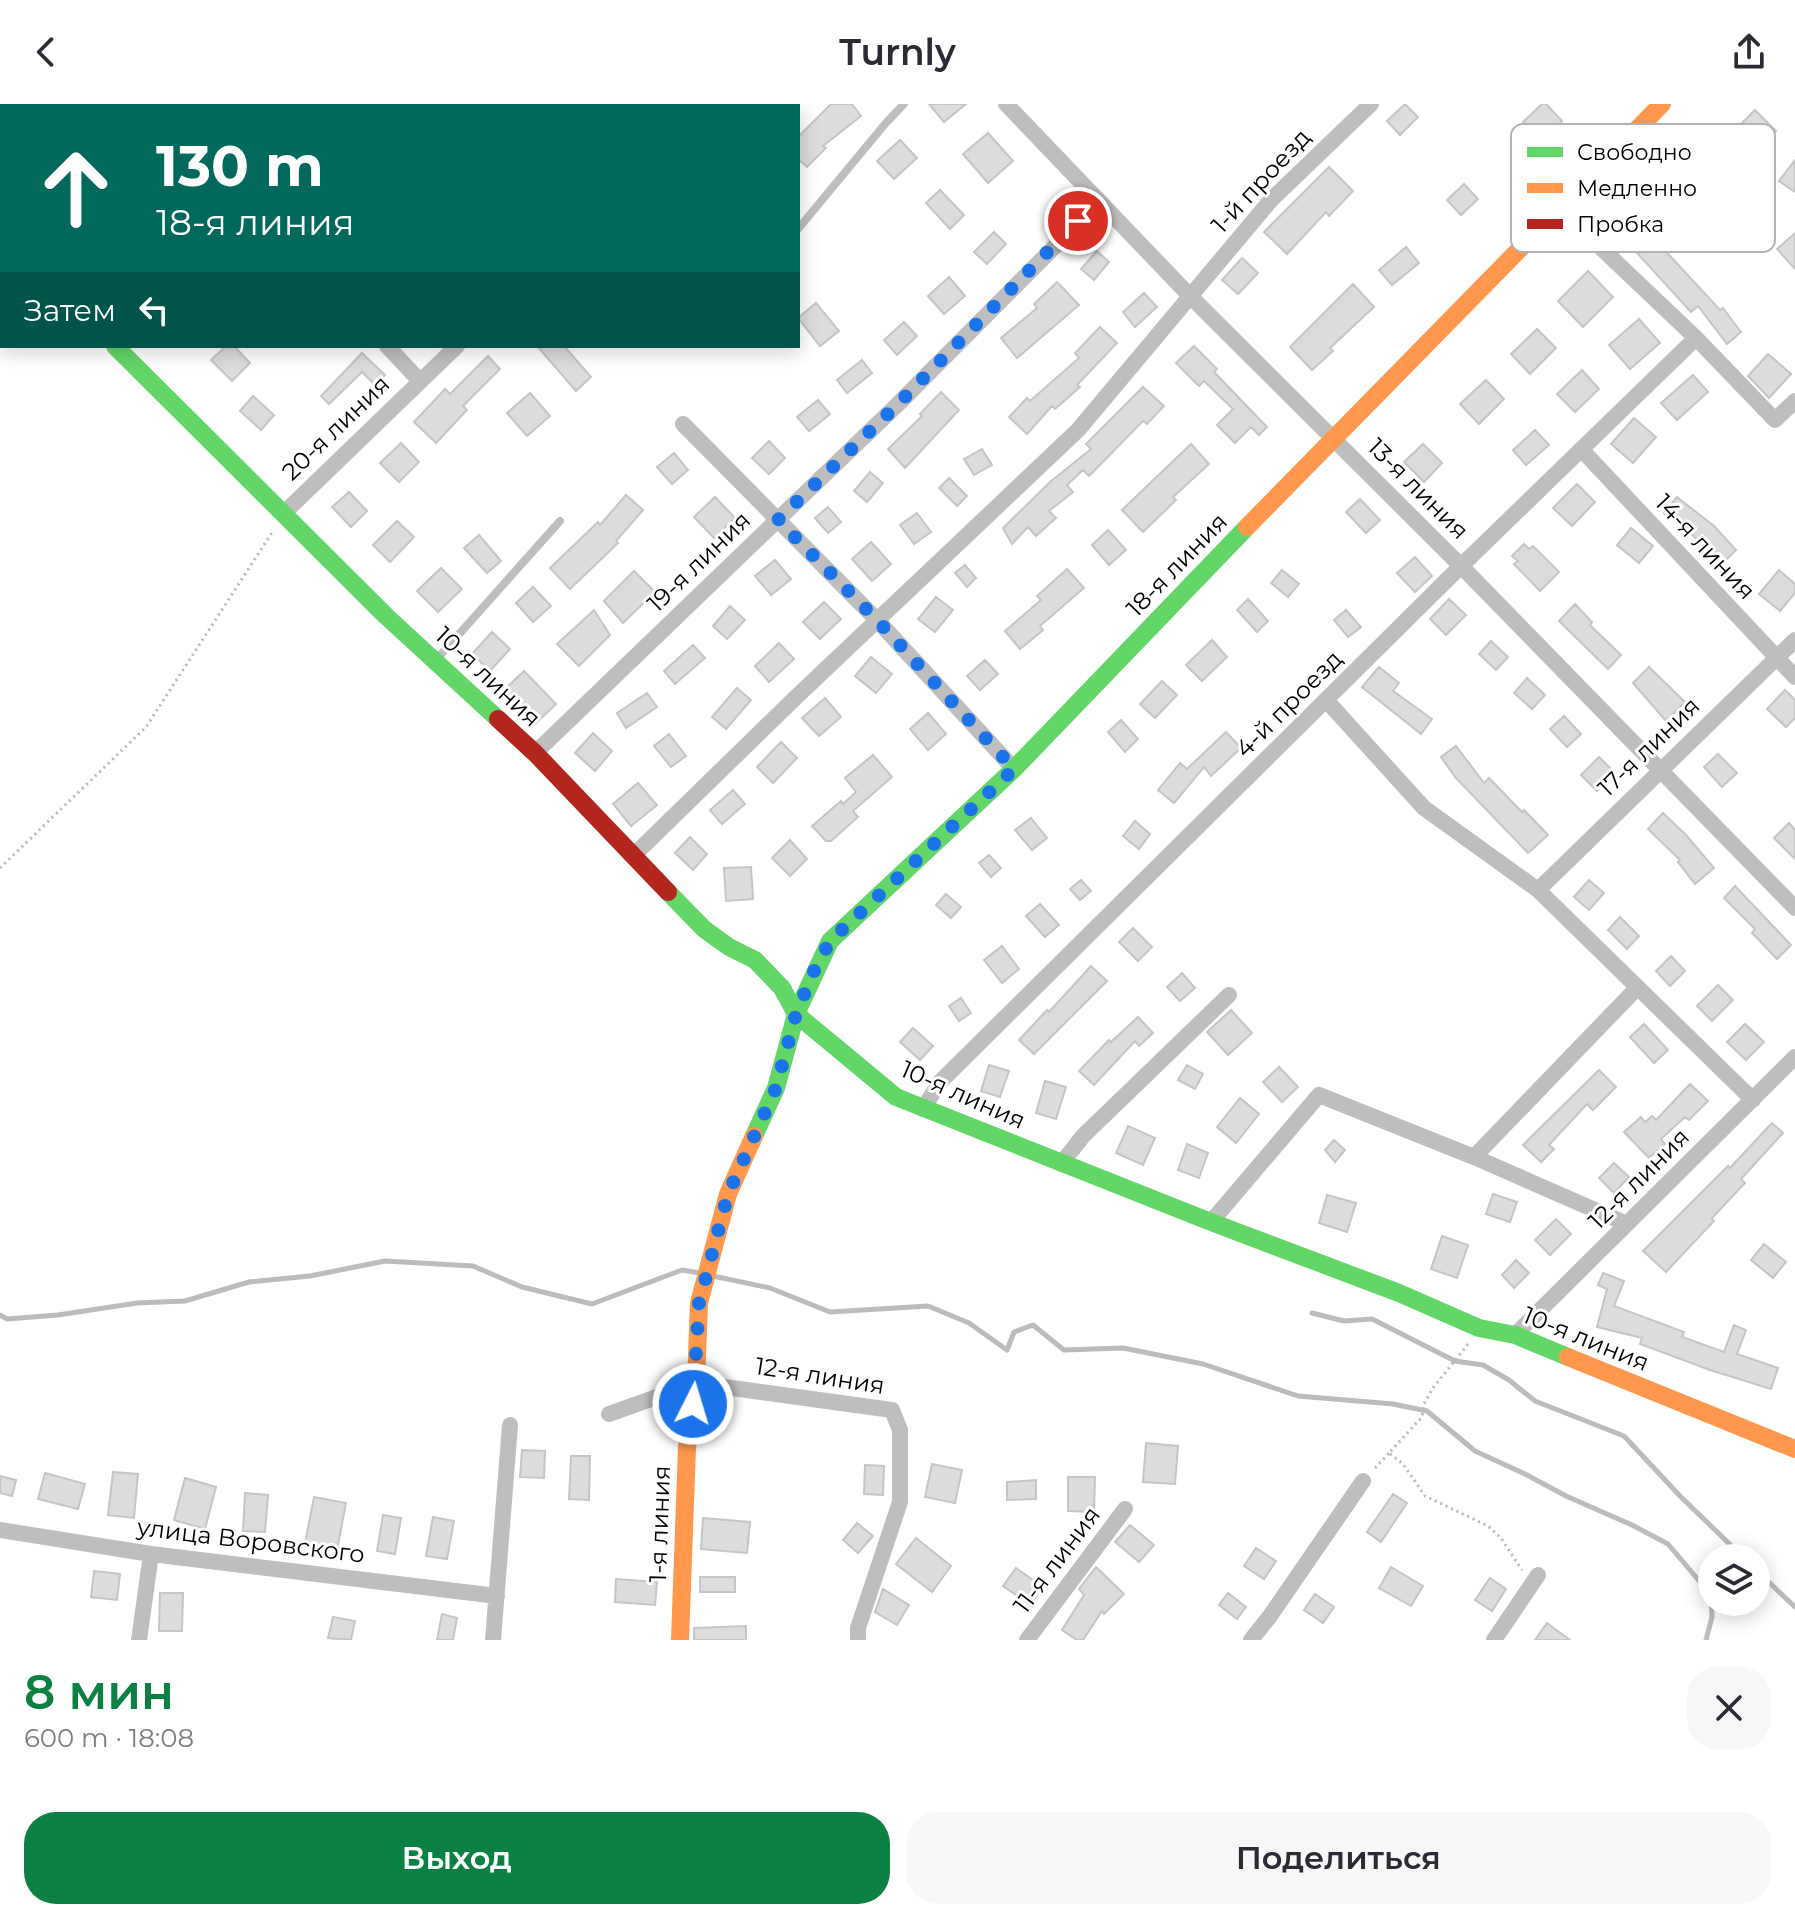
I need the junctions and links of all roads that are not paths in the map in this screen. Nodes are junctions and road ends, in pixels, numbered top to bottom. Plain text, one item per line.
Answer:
1 (904, 104) edge
2 (1006, 104) edge
3 (1371, 104) edge
4 (1662, 104) edge
5 (1642, 124) edge
6 (1099, 202) junction
7 (800, 227) edge
8 (1514, 252) edge
9 (1605, 252) edge
10 (1190, 296) junction
11 (1696, 338) junction
12 (117, 348) edge
13 (389, 348) edge
14 (455, 348) edge
15 (419, 380) junction
16 (1795, 401) edge
17 (683, 424) dead end
18 (1333, 438) junction
19 (1581, 449) junction
20 (285, 512) junction
21 (778, 520) junction
22 (560, 521) dead end
23 (1461, 566) junction
24 (877, 620) junction
25 (1795, 640) edge
26 (1776, 658) junction
27 (435, 661) junction
28 (1795, 677) edge
29 (1326, 700) junction
30 (535, 753) junction
31 (1014, 769) junction
32 (1660, 770) junction
33 (633, 856) junction
34 (1538, 890) junction
35 (1795, 908) edge
36 (1636, 989) junction
37 (1229, 995) dead end
38 (796, 1014) junction
39 (1795, 1057) edge
40 (776, 1088) joint
41 (1753, 1100) junction
42 (923, 1109) junction
43 (1474, 1157) junction
44 (1061, 1164) junction
45 (1211, 1222) junction
46 (1627, 1224) junction
47 (1515, 1335) junction
48 (696, 1383) junction
49 (609, 1414) dead end
50 (510, 1425) dead end
51 (1795, 1449) edge
52 (1363, 1481) road end
53 (1125, 1509) dead end
54 (0, 1530) edge
55 (151, 1554) junction
56 (1534, 1582) road end
57 (497, 1596) junction
58 (139, 1640) edge
59 (493, 1640) edge
60 (680, 1640) edge
61 (858, 1640) edge
62 (1027, 1640) edge
63 (1251, 1640) edge
64 (1494, 1640) edge

1 - 7 lane
2 - 6 street, 13-я линия
3 - 10 street, 1-й проезд
4 - 5 street, 18-я линия
6 - 10 street, 13-я линия
6 - 21 street, 19-я линия
8 - 18 street, 18-я линия
9 - 11 street
10 - 18 street, 13-я линия
10 - 24 street, 1-й проезд
11 - 16 street
11 - 19 street, 4-й проезд
12 - 20 street, 10-я линия
13 - 15 street
14 - 15 street, 20-я линия
15 - 20 street, 20-я линия
17 - 21 street
18 - 23 street, 13-я линия
18 - 31 street, 18-я линия
19 - 23 street, 4-й проезд
19 - 26 street, 14-я линия
20 - 27 street, 10-я линия
21 - 24 street
21 - 30 street, 19-я линия
22 - 27 lane
23 - 29 street, 4-й проезд
23 - 32 street, 13-я линия
24 - 31 street
24 - 33 street, 1-й проезд
25 - 26 street, 17-я линия
26 - 28 street, 14-я линия
26 - 32 street, 17-я линия
27 - 30 street, 10-я линия
29 - 34 street
29 - 42 street, 4-й проезд
30 - 33 street, 10-я линия
31 - 38 street, 18-я линия
32 - 34 street, 17-я линия
32 - 35 street, 13-я линия
33 - 38 street, 10-я линия
34 - 36 street
36 - 41 street
36 - 43 street
37 - 44 street
38 - 40 street, 18-я линия
38 - 42 street, 10-я линия
39 - 41 street, 12-я линия
40 - 48 street, 1-я линия
41 - 46 street, 12-я линия
42 - 44 street, 10-я линия
43 - 45 street
43 - 46 street
44 - 45 street, 10-я линия
45 - 47 street, 10-я линия
46 - 47 street, 12-я линия
47 - 51 street, 10-я линия
48 - 49 street
48 - 60 street, 1-я линия
48 - 61 street, 12-я линия
50 - 57 street
52 - 63 street
53 - 62 street, 11-я линия
54 - 55 street, улица Воровского
55 - 57 street, улица Воровского
55 - 58 street
56 - 64 street
57 - 59 street

